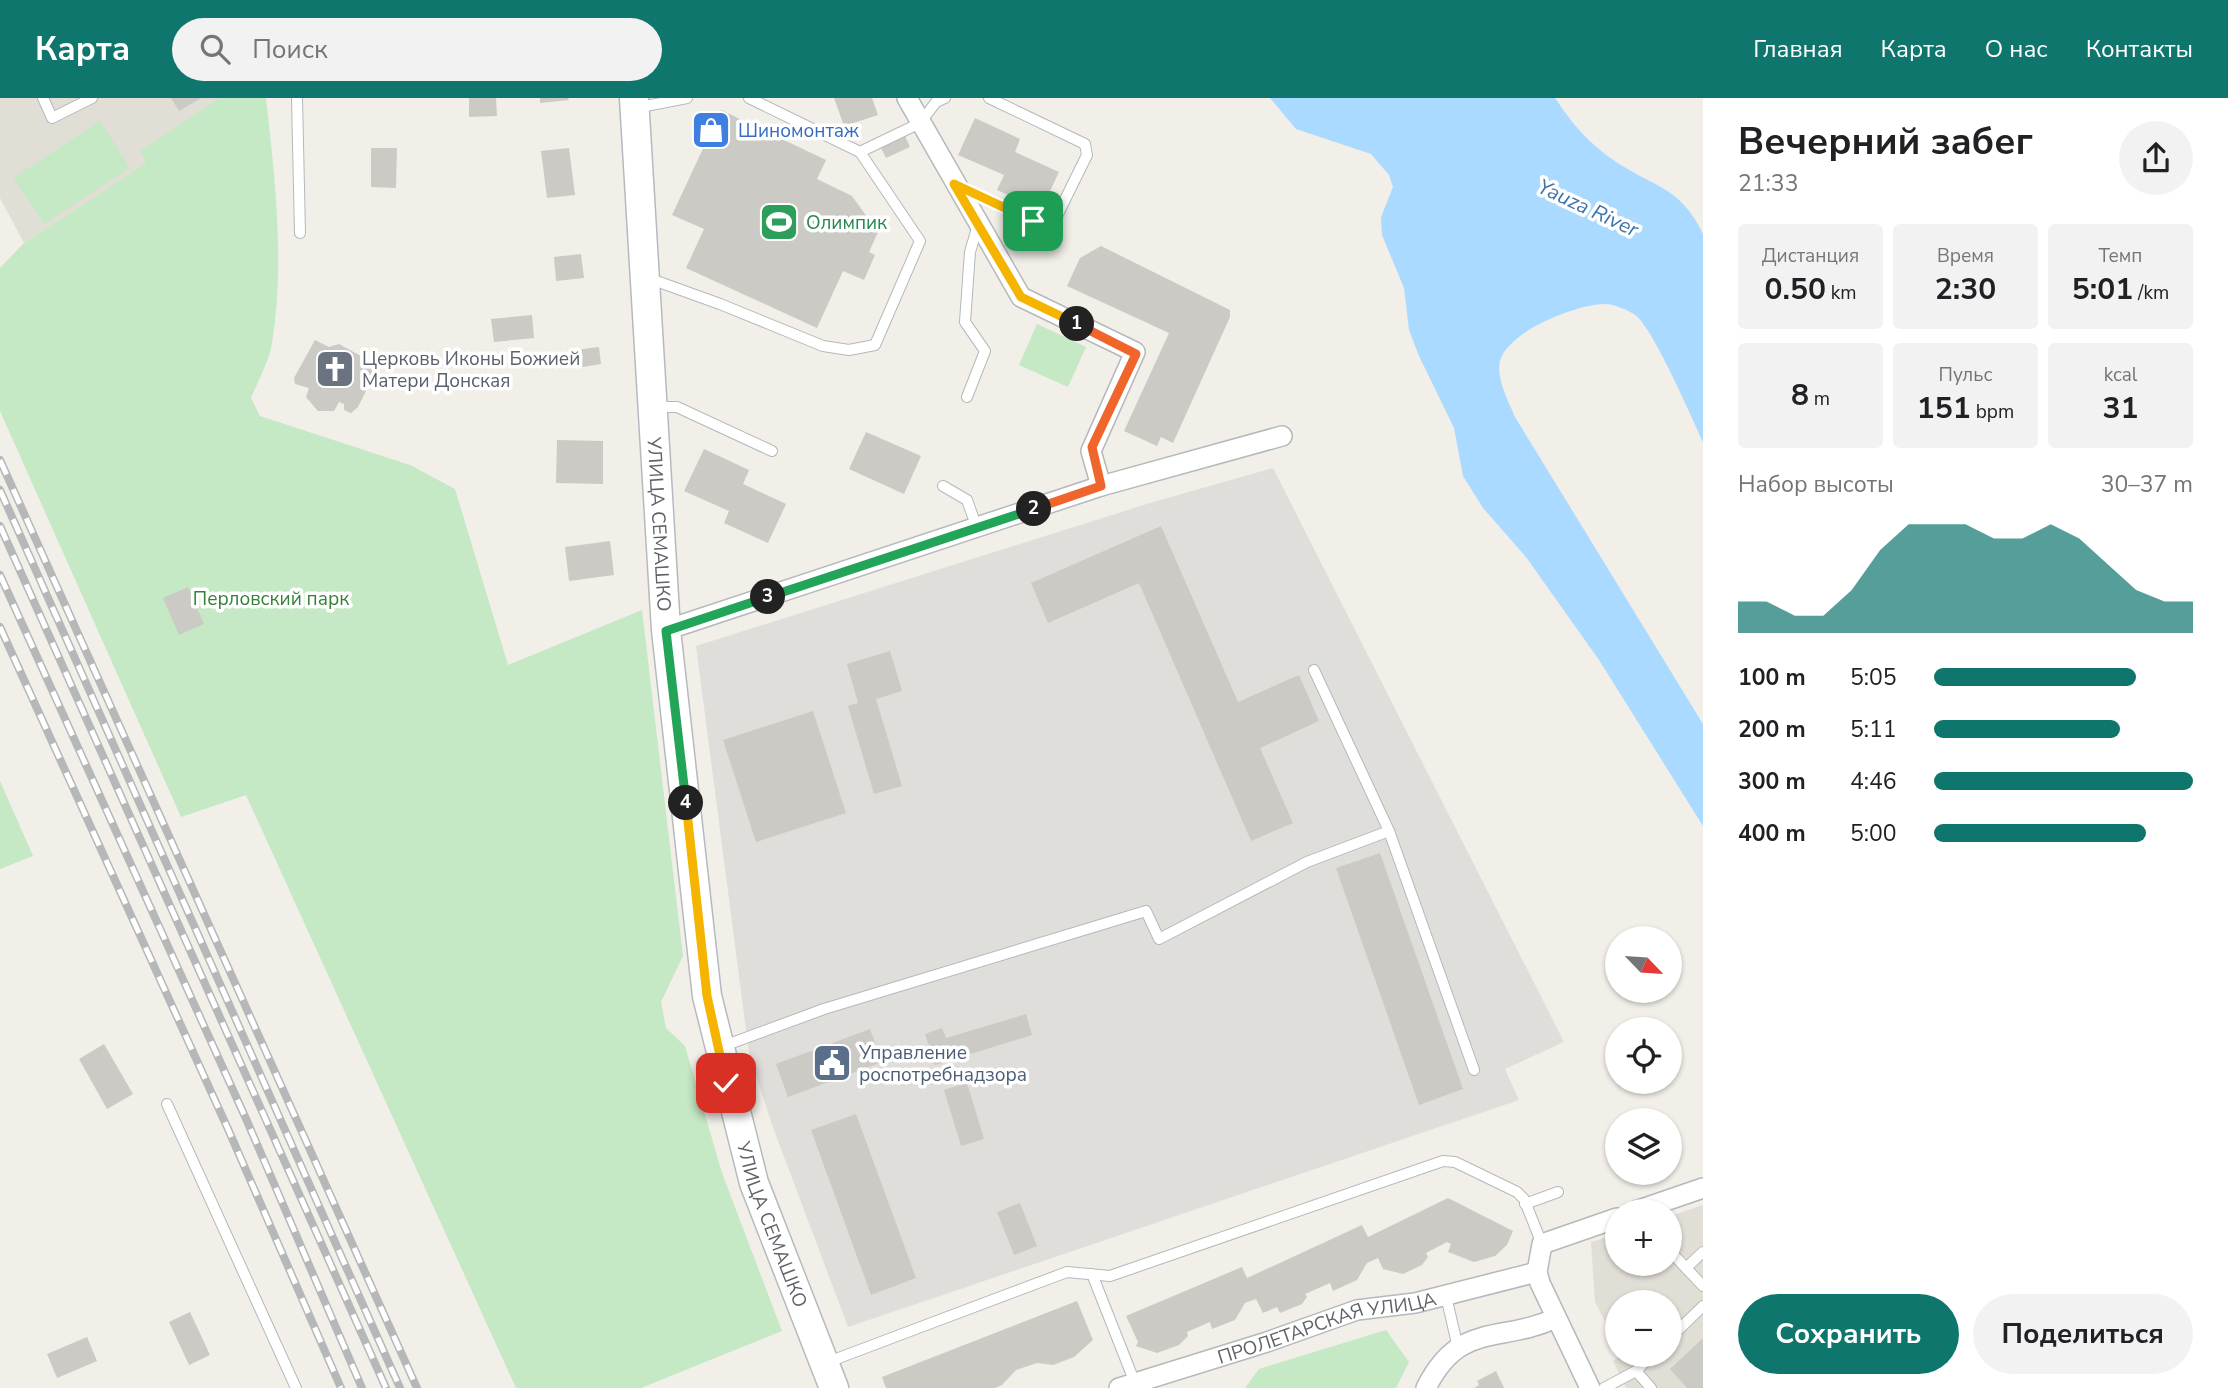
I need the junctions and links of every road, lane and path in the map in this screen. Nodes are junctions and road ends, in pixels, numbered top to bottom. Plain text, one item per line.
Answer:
1 (43, 98) edge
2 (92, 98) edge
3 (297, 98) edge
4 (687, 98) edge
5 (749, 98) edge
6 (907, 98) edge
7 (945, 98) edge
8 (989, 98) edge
9 (634, 103) edge
10 (920, 123) junction
11 (860, 152) junction
12 (954, 184) junction
13 (978, 225) junction
14 (300, 233) dead end
15 (645, 282) junction
16 (967, 397) dead end
17 (652, 407) junction
18 (1282, 436) dead end
19 (772, 451) dead end
20 (943, 486) dead end
21 (1101, 486) junction
22 (977, 528) junction
23 (666, 631) junction
24 (1314, 670) dead end
25 (1389, 831) junction
26 (718, 1048) junction
27 (1474, 1070) dead end
28 (167, 1104) dead end
29 (1703, 1188) edge
30 (1558, 1192) dead end
31 (1671, 1199) edge
32 (1525, 1204) junction
33 (1605, 1221) edge
34 (1542, 1244) junction
35 (1703, 1252) edge
36 (1682, 1264) edge
37 (1686, 1268) junction
38 (1536, 1272) junction
39 (1092, 1274) junction
40 (1703, 1286) edge
41 (1446, 1296) junction
42 (1703, 1306) edge
43 (1556, 1318) junction
44 (1682, 1326) edge
45 (1458, 1348) junction
46 (1640, 1367) edge
47 (1636, 1371) junction
48 (829, 1376) edge
49 (1138, 1385) edge
50 (296, 1388) edge
51 (1426, 1388) edge
52 (1590, 1388) edge
53 (1604, 1388) edge
54 (1651, 1388) edge

1 - 2 lane
3 - 14 lane
4 - 9 lane
5 - 11 lane
6 - 10 street
7 - 10 lane
8 - 12 lane
9 - 15 main road, УЛИЦА СЕМАШКО
10 - 11 lane
10 - 12 street
11 - 15 lane
12 - 13 street
13 - 16 lane
13 - 21 street
15 - 17 main road, УЛИЦА СЕМАШКО
17 - 19 lane
17 - 23 main road, УЛИЦА СЕМАШКО
18 - 21 street
20 - 22 lane
21 - 22 street
22 - 23 street
23 - 26 main road, УЛИЦА СЕМАШКО
24 - 25 lane
25 - 26 lane
25 - 27 lane
26 - 48 main road, УЛИЦА СЕМАШКО
28 - 50 lane
29 - 31 street
30 - 32 lane
32 - 34 lane
32 - 39 lane
33 - 34 street
34 - 38 street
35 - 37 lane
36 - 37 lane
37 - 40 lane
38 - 41 street, ПРОЛЕТАРСКАЯ УЛИЦА
38 - 43 street
39 - 48 lane
39 - 49 lane
41 - 45 lane
41 - 49 street, ПРОЛЕТАРСКАЯ УЛИЦА
42 - 44 lane
43 - 45 street
43 - 52 street
45 - 51 street
46 - 47 lane
47 - 53 lane
47 - 54 lane

